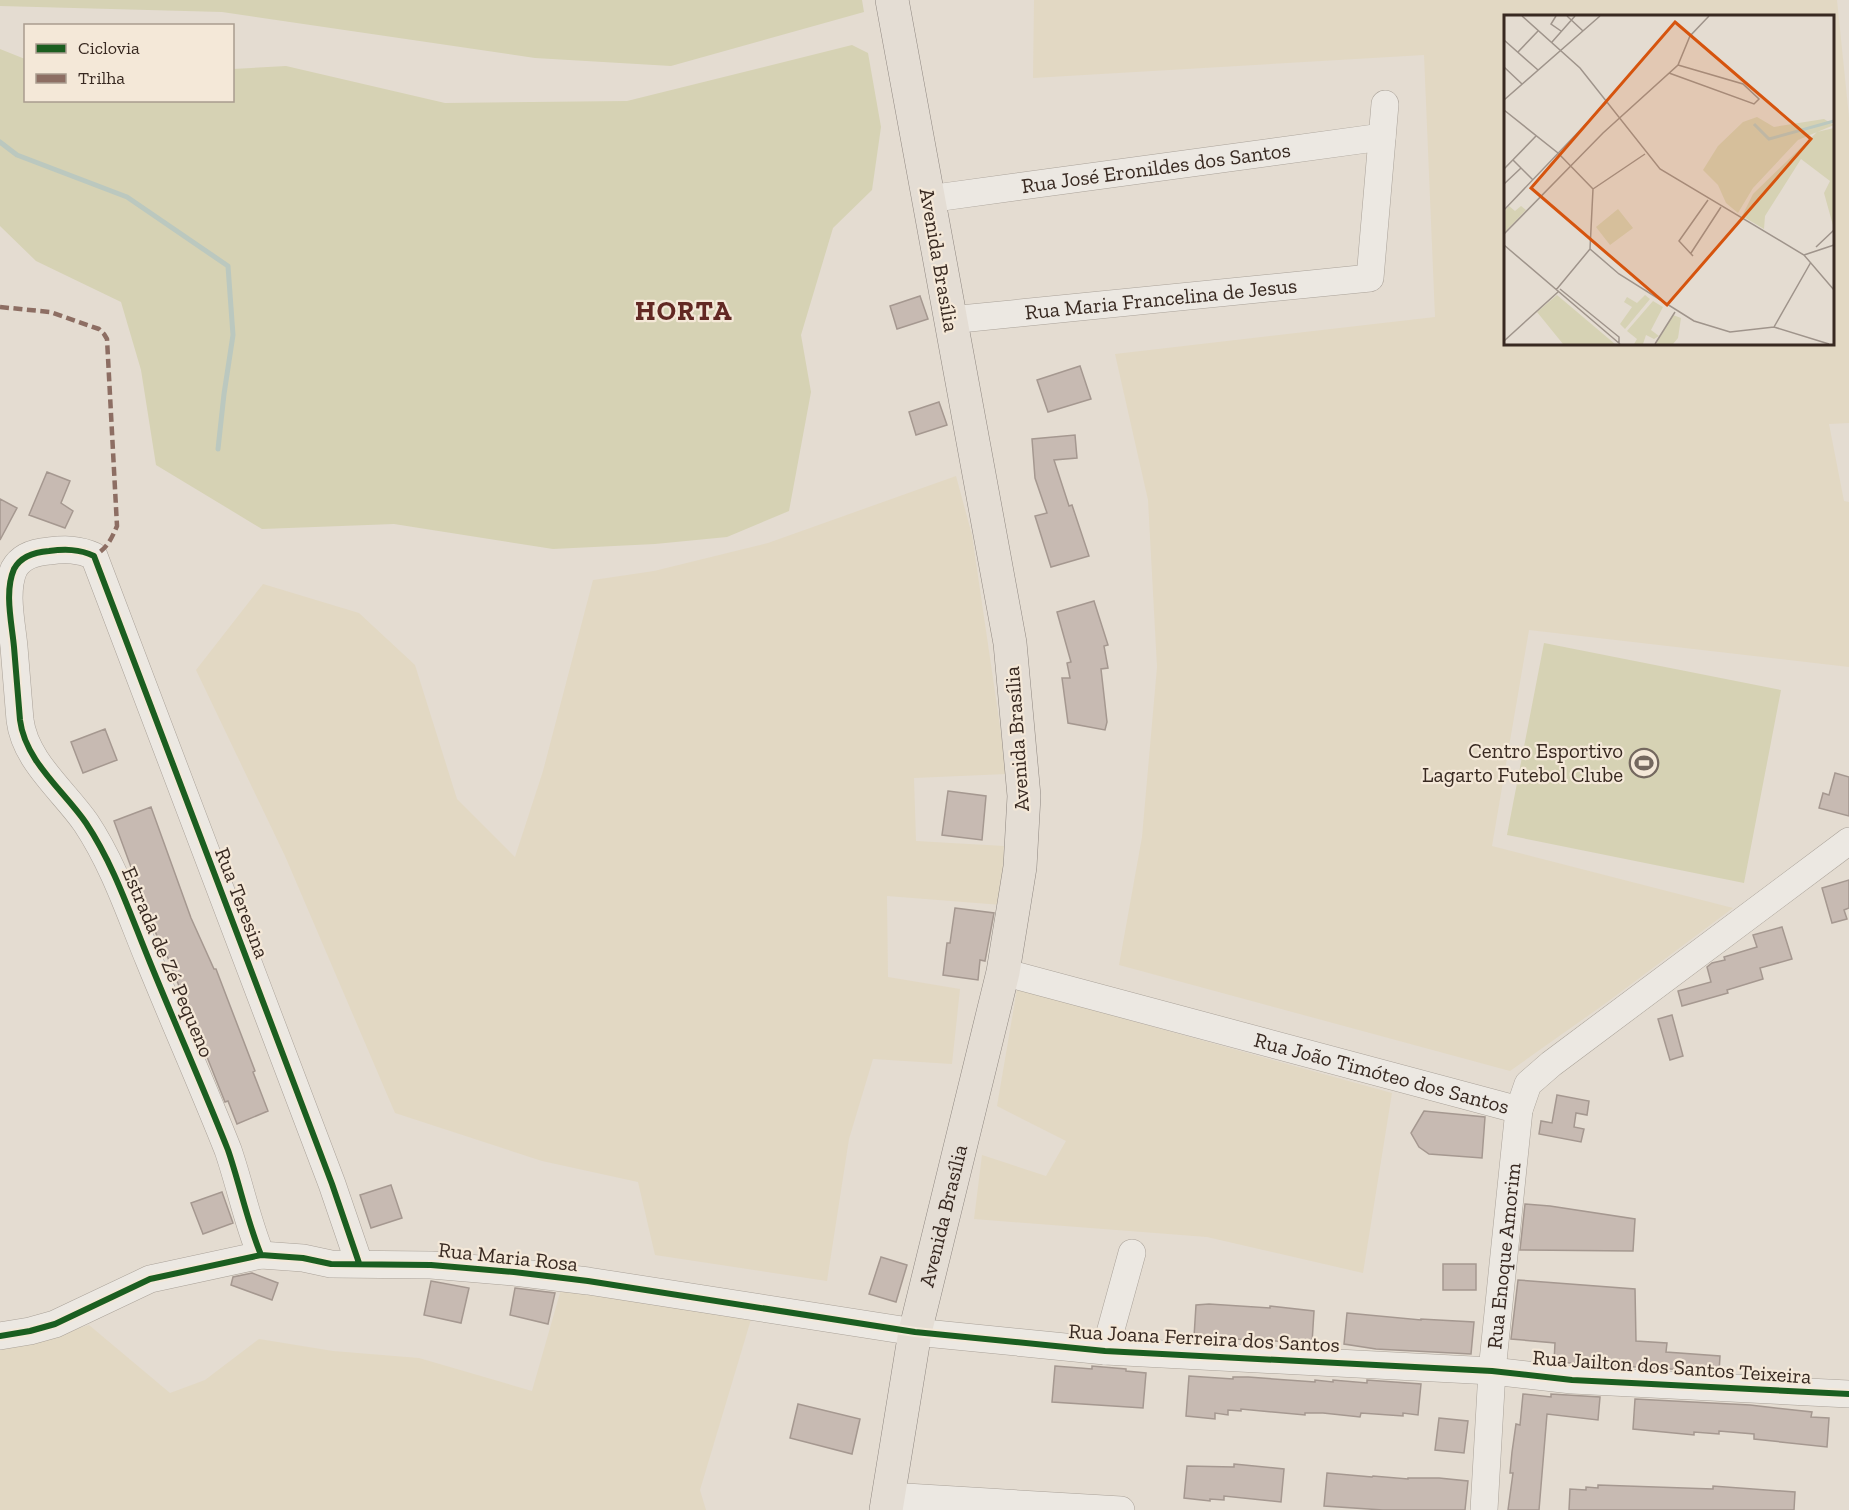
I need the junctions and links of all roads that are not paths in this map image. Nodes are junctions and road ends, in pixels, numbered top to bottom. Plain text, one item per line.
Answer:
1 (892, 0) edge
2 (1385, 104) dead end
3 (1382, 137) junction
4 (928, 200) junction
5 (950, 320) junction
6 (94, 556) joint
7 (1849, 841) edge
8 (1003, 972) junction
9 (1519, 1110) junction
10 (1132, 1253) dead end
11 (261, 1255) junction
12 (359, 1263) junction
13 (915, 1332) junction
14 (0, 1336) edge
15 (1105, 1351) junction
16 (1492, 1371) junction
17 (1849, 1394) edge
18 (888, 1503) edge
19 (1120, 1510) edge
20 (1484, 1510) edge

1 - 4 main road, Avenida Brasília
2 - 3 street
3 - 4 street, Rua José Eronildes dos Santos
3 - 5 street, Rua Maria Francelina de Jesus
4 - 5 main road, Avenida Brasília
5 - 8 main road, Avenida Brasília
6 - 11 street, Estrada de Zé Pequeno
6 - 12 street, Rua Teresina
7 - 9 street, Rua João Timóteo dos Santos
8 - 9 street, Rua João Timóteo dos Santos
8 - 13 main road, Avenida Brasília
9 - 16 street, Rua Enoque Amorim
10 - 15 street
11 - 12 street, Rua Maria Rosa
11 - 14 street, Rua Maria Rosa
12 - 13 street, Rua Maria Rosa
13 - 15 street, Rua Joana Ferreira dos Santos
13 - 18 main road, Avenida Brasília
15 - 16 street, Rua Joana Ferreira dos Santos
16 - 17 street, Rua Jailton dos Santos Teixeira
16 - 20 street, Rua Enoque Amorim
18 - 19 street

